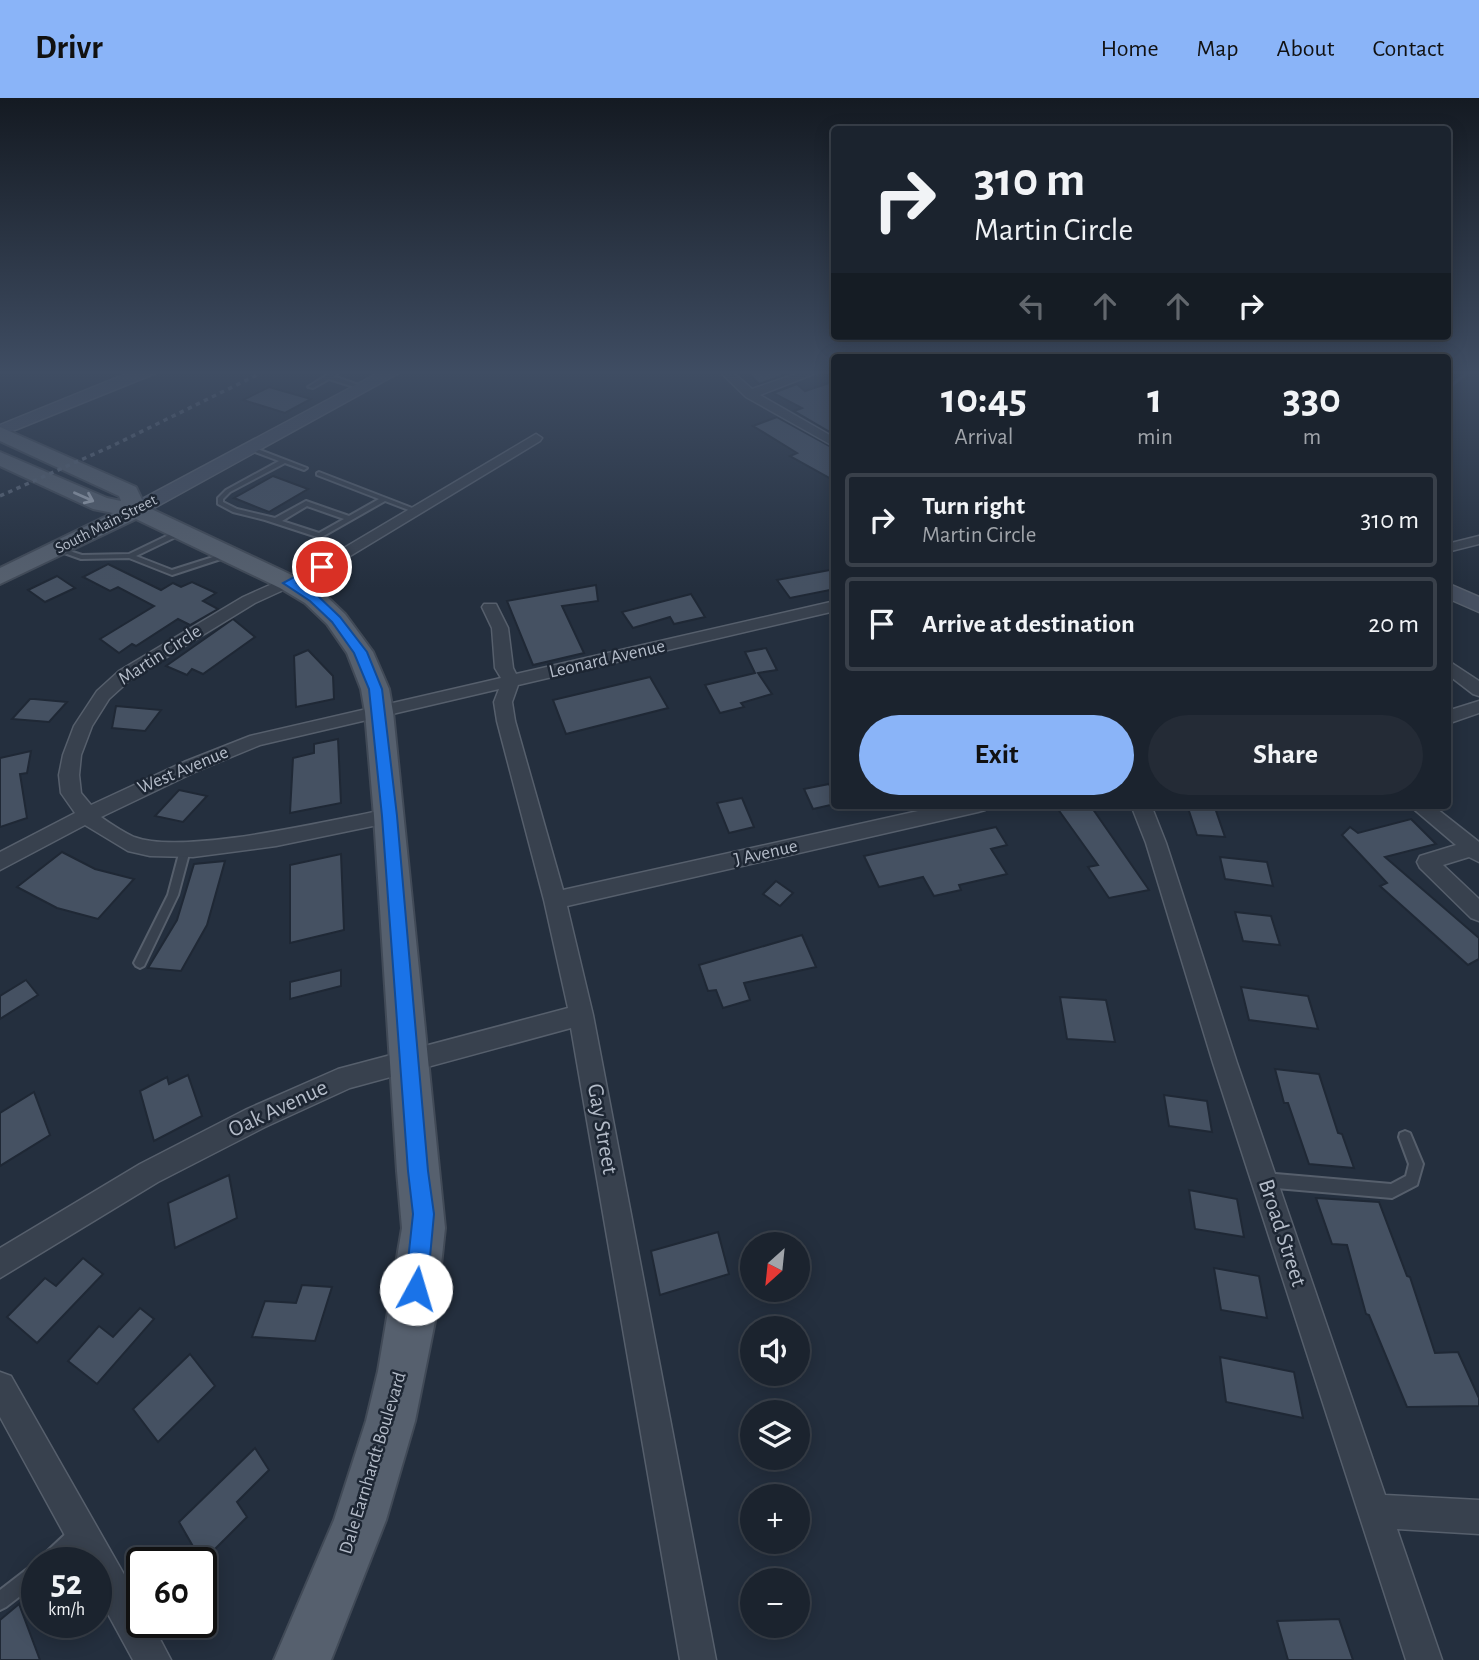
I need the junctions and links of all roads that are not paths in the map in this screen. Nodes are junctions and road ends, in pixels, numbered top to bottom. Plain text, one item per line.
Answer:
1 (23, 443) edge
2 (263, 443) edge
3 (528, 443) edge
4 (252, 449) junction
5 (0, 458) edge
6 (284, 461) junction
7 (304, 468) dead end
8 (319, 474) dead end
9 (384, 499) junction
10 (136, 510) junction
11 (416, 511) junction
12 (351, 519) junction
13 (276, 521) junction
14 (181, 531) junction
15 (1479, 540) edge
16 (1451, 547) edge
17 (57, 549) junction
18 (232, 554) junction
19 (130, 556) junction
20 (0, 577) edge
21 (289, 583) junction
22 (1451, 589) edge
23 (1451, 590) edge
24 (1479, 595) edge
25 (1479, 605) edge
26 (490, 607) dead end
27 (831, 607) edge
28 (1451, 668) edge
29 (511, 681) junction
30 (1479, 690) edge
31 (1479, 707) edge
32 (379, 712) junction
33 (1451, 717) edge
34 (960, 809) edge
35 (1143, 809) edge
36 (1424, 809) edge
37 (88, 814) junction
38 (390, 816) junction
39 (185, 849) junction
40 (1476, 851) edge
41 (0, 862) edge
42 (555, 900) junction
43 (1479, 912) edge
44 (141, 963) dead end
45 (581, 1015) junction
46 (408, 1059) junction
47 (1405, 1137) dead end
48 (1264, 1180) junction
49 (0, 1264) edge
50 (0, 1387) edge
51 (1375, 1511) junction
52 (1479, 1517) edge
53 (81, 1531) junction
54 (64, 1547) edge
55 (21, 1585) edge
56 (0, 1601) edge
57 (153, 1660) edge
58 (302, 1660) edge
59 (698, 1660) edge
60 (1424, 1660) edge

1 - 10 main road, Dale Earnhardt Boulevard
2 - 4 main road, South Main Street
3 - 11 street, Martin Circle
4 - 6 lane
4 - 10 main road, South Main Street
5 -> 10 main road, Dale Earnhardt Boulevard
6 - 7 lane
6 - 13 lane
8 - 9 lane
9 - 11 lane
9 - 12 lane
10 - 14 main road, Dale Earnhardt Boulevard
10 - 17 main road, South Main Street
11 - 21 street, Martin Circle
12 - 13 lane
12 - 13 lane
14 - 18 main road, Dale Earnhardt Boulevard
14 - 19 lane
15 - 16 street
17 - 19 lane
17 - 20 main road, South Main Street
18 - 19 lane
18 - 21 main road, Dale Earnhardt Boulevard
21 - 32 main road, Dale Earnhardt Boulevard
21 - 37 street, Martin Circle
22 - 24 main road
23 - 25 main road
26 - 29 street, Gay Street
27 - 29 street, Leonard Avenue
28 - 30 street
29 - 32 street, Leonard Avenue
29 - 42 street, Gay Street
31 - 33 street
32 - 37 street, West Avenue
32 - 38 main road, Dale Earnhardt Boulevard
34 - 42 street, J Avenue
35 - 48 street, Broad Street
36 - 40 street
37 - 39 street, Martin Circle
37 - 41 street, West Avenue
38 - 39 street, Martin Circle
38 - 46 main road, Dale Earnhardt Boulevard
39 - 44 lane
40 - 43 street
42 - 45 street, Gay Street
45 - 46 street, Oak Avenue
45 - 59 street, Gay Street
46 - 49 street, Oak Avenue
46 - 58 main road, Dale Earnhardt Boulevard
47 - 48 lane
48 - 51 street, Broad Street
50 - 53 street
51 - 52 street
51 - 60 street, Broad Street
53 - 54 lane
53 - 57 street
55 - 56 lane

